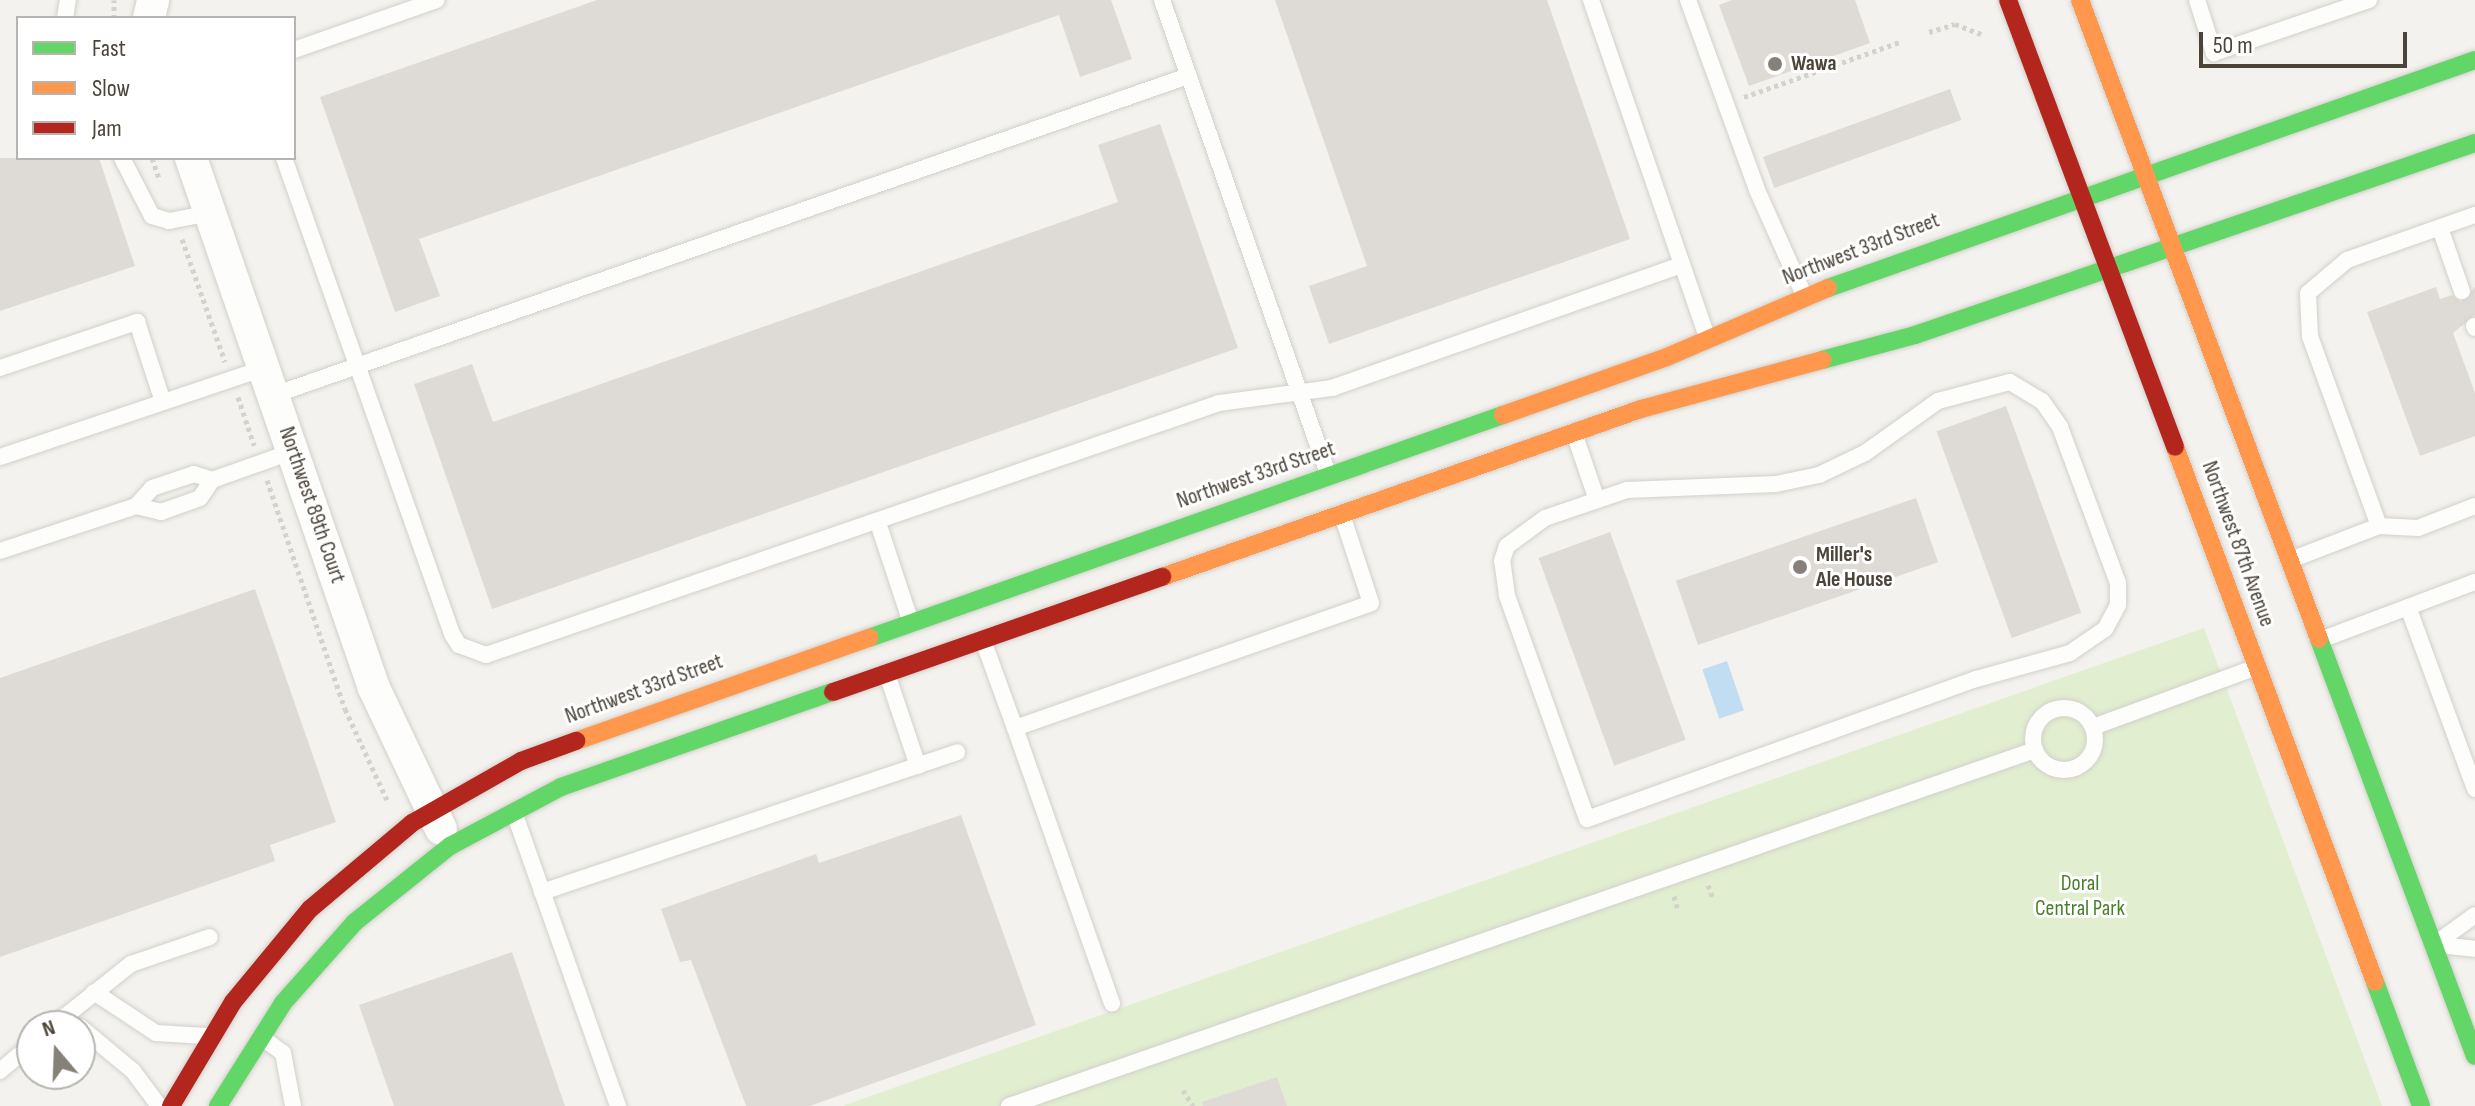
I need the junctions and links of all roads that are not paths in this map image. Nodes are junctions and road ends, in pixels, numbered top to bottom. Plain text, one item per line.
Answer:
1 (437, 0) edge
2 (1162, 0) edge
3 (1591, 0) edge
4 (1688, 0) edge
5 (2008, 0) edge
6 (2080, 0) edge
7 (2197, 0) edge
8 (2369, 0) edge
9 (296, 49) edge
10 (2475, 60) edge
11 (1188, 76) junction
12 (2475, 143) edge
13 (123, 160) edge
14 (192, 160) edge
15 (285, 160) edge
16 (2145, 172) junction
17 (2080, 194) junction
18 (210, 213) junction
19 (2475, 215) edge
20 (2440, 228) junction
21 (2172, 245) junction
22 (1682, 265) junction
23 (2107, 268) junction
24 (2462, 291) dead end
25 (1804, 295) junction
26 (1708, 339) junction
27 (358, 365) junction
28 (0, 368) edge
29 (269, 382) junction
30 (1300, 392) junction
31 (163, 402) junction
32 (1568, 413) junction
33 (294, 451) junction
34 (0, 457) edge
35 (1329, 475) junction
36 (212, 480) junction
37 (1597, 500) junction
38 (136, 506) junction
39 (2475, 506) edge
40 (1341, 514) junction
41 (878, 523) junction
42 (2379, 526) junction
43 (0, 551) edge
44 (2290, 561) junction
45 (1032, 579) junction
46 (2475, 582) edge
47 (2408, 607) junction
48 (936, 612) junction
49 (911, 621) junction
50 (982, 639) junction
51 (2320, 640) junction
52 (2258, 667) junction
53 (887, 672) junction
54 (2093, 727) junction
55 (1015, 728) junction
56 (2035, 750) junction
57 (957, 752) dead end
58 (918, 766) junction
59 (2475, 789) edge
60 (513, 810) junction
61 (431, 811) junction
62 (450, 846) junction
63 (542, 892) junction
64 (2475, 915) edge
65 (210, 937) dead end
66 (2433, 945) junction
67 (2475, 949) edge
68 (2369, 968) junction
69 (94, 992) junction
70 (1112, 1003) dead end
71 (80, 1010) edge
72 (242, 1026) junction
73 (211, 1036) junction
74 (96, 1043) edge
75 (2475, 1056) edge
76 (16, 1058) edge
77 (0, 1071) edge
78 (174, 1104) edge
79 (218, 1106) edge
80 (293, 1106) edge
81 (618, 1106) edge
82 (1009, 1106) edge
83 (2421, 1106) edge

1 - 9 lane
2 - 11 lane
3 - 22 lane
4 - 25 lane
5 - 17 street, Northwest 87th Avenue
6 - 16 street, Northwest 87th Avenue
7 - 8 lane
10 - 16 street, Northwest 33rd Street
11 - 27 lane
11 - 30 lane
12 - 21 street, Northwest 33rd Street
13 - 18 lane
14 - 18 street, Northwest 89th Court
15 - 27 lane
16 - 17 street, Northwest 33rd Street
16 - 21 street, Northwest 87th Avenue
17 - 23 street, Northwest 87th Avenue
17 - 25 street, Northwest 33rd Street
18 - 29 street, Northwest 89th Court
19 - 20 lane
20 - 24 lane
20 - 42 lane
21 - 23 street, Northwest 33rd Street
21 - 44 street, Northwest 87th Avenue
22 - 26 lane
22 - 30 lane
23 - 32 street, Northwest 33rd Street
23 - 52 street, Northwest 87th Avenue
25 - 26 street, Northwest 33rd Street
26 - 32 street, Northwest 33rd Street
27 - 29 lane
27 - 41 lane
28 - 31 lane
29 - 31 lane
29 - 33 street, Northwest 89th Court
30 - 35 lane
30 - 41 lane
31 - 34 lane
32 - 35 street, Northwest 33rd Street
32 - 37 lane
32 - 40 street, Northwest 33rd Street
33 - 36 lane
33 - 61 street, Northwest 89th Court
35 - 40 lane
35 - 45 street, Northwest 33rd Street
36 - 38 lane
36 - 38 lane
37 - 37 lane
38 - 43 lane
39 - 42 lane
40 - 50 street, Northwest 33rd Street
40 - 55 lane
41 - 49 lane
42 - 44 lane
44 - 51 street, Northwest 87th Avenue
45 - 48 street, Northwest 33rd Street
45 - 50 street
46 - 47 lane
47 - 51 lane
47 - 59 lane
48 - 49 street, Northwest 33rd Street
48 - 50 street
49 - 61 street, Northwest 33rd Street
50 - 53 street, Northwest 33rd Street
50 - 55 lane
51 - 66 street, Northwest 87th Avenue
52 - 54 lane
52 - 68 street, Northwest 87th Avenue
53 - 58 lane
53 - 60 street, Northwest 33rd Street
54 - 56 lane
54 - 56 lane
55 - 70 lane
56 - 82 lane
57 - 58 lane
58 - 63 lane
60 - 62 street, Northwest 33rd Street
60 - 63 lane
61 - 62 street, Northwest 89th Court
61 - 72 street, Northwest 33rd Street
62 - 72 street, Northwest 33rd Street
63 - 81 lane
64 - 66 lane
65 - 69 lane
66 - 67 lane
66 - 68 street
66 - 75 street, Northwest 87th Avenue
68 - 83 street, Northwest 87th Avenue
69 - 71 lane
69 - 73 lane
72 - 73 street, Northwest 33rd Street
72 - 79 street, Northwest 33rd Street
72 - 80 lane
73 - 78 street, Northwest 33rd Street
74 - 78 lane
76 - 77 lane

